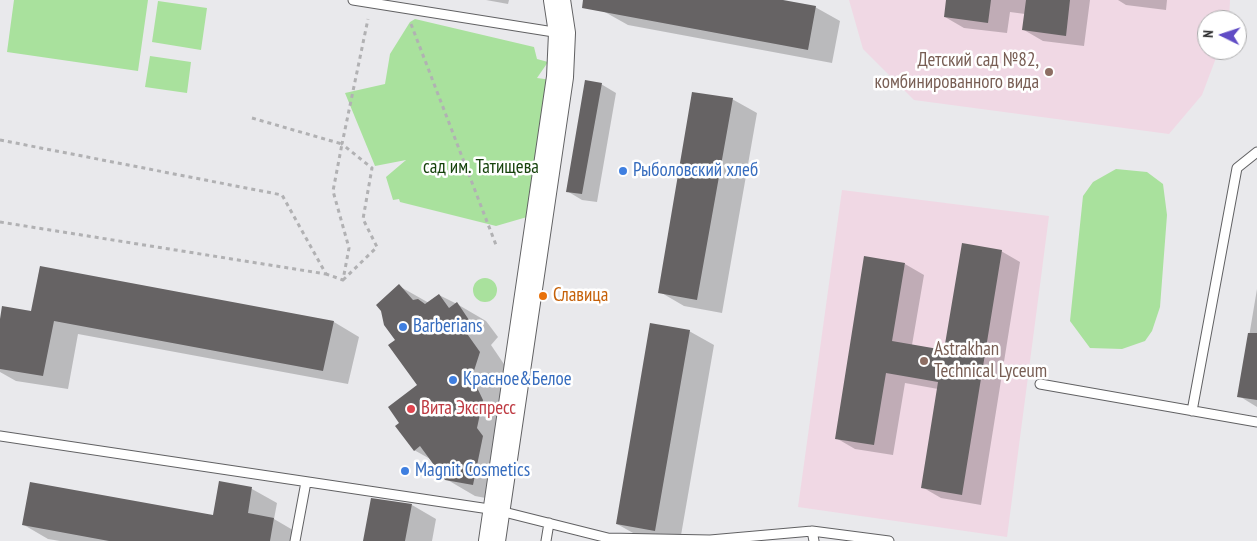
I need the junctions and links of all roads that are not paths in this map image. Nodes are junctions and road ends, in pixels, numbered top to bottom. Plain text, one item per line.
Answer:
1 (353, 0) edge
2 (557, 0) edge
3 (562, 33) junction
4 (1257, 152) edge
5 (1040, 384) dead end
6 (1192, 412) junction
7 (1257, 422) edge
8 (0, 436) edge
9 (306, 482) junction
10 (496, 510) junction
11 (549, 523) junction
12 (812, 531) junction
13 (295, 541) edge
14 (492, 541) edge
15 (546, 541) edge
16 (814, 541) edge
17 (889, 541) edge

1 - 3 lane
2 - 3 street
3 - 10 street
4 - 6 lane
5 - 6 lane
6 - 7 lane
8 - 9 lane
9 - 10 lane
9 - 13 lane
10 - 11 lane
10 - 14 street
11 - 12 lane
11 - 15 lane
12 - 16 lane
12 - 17 lane

